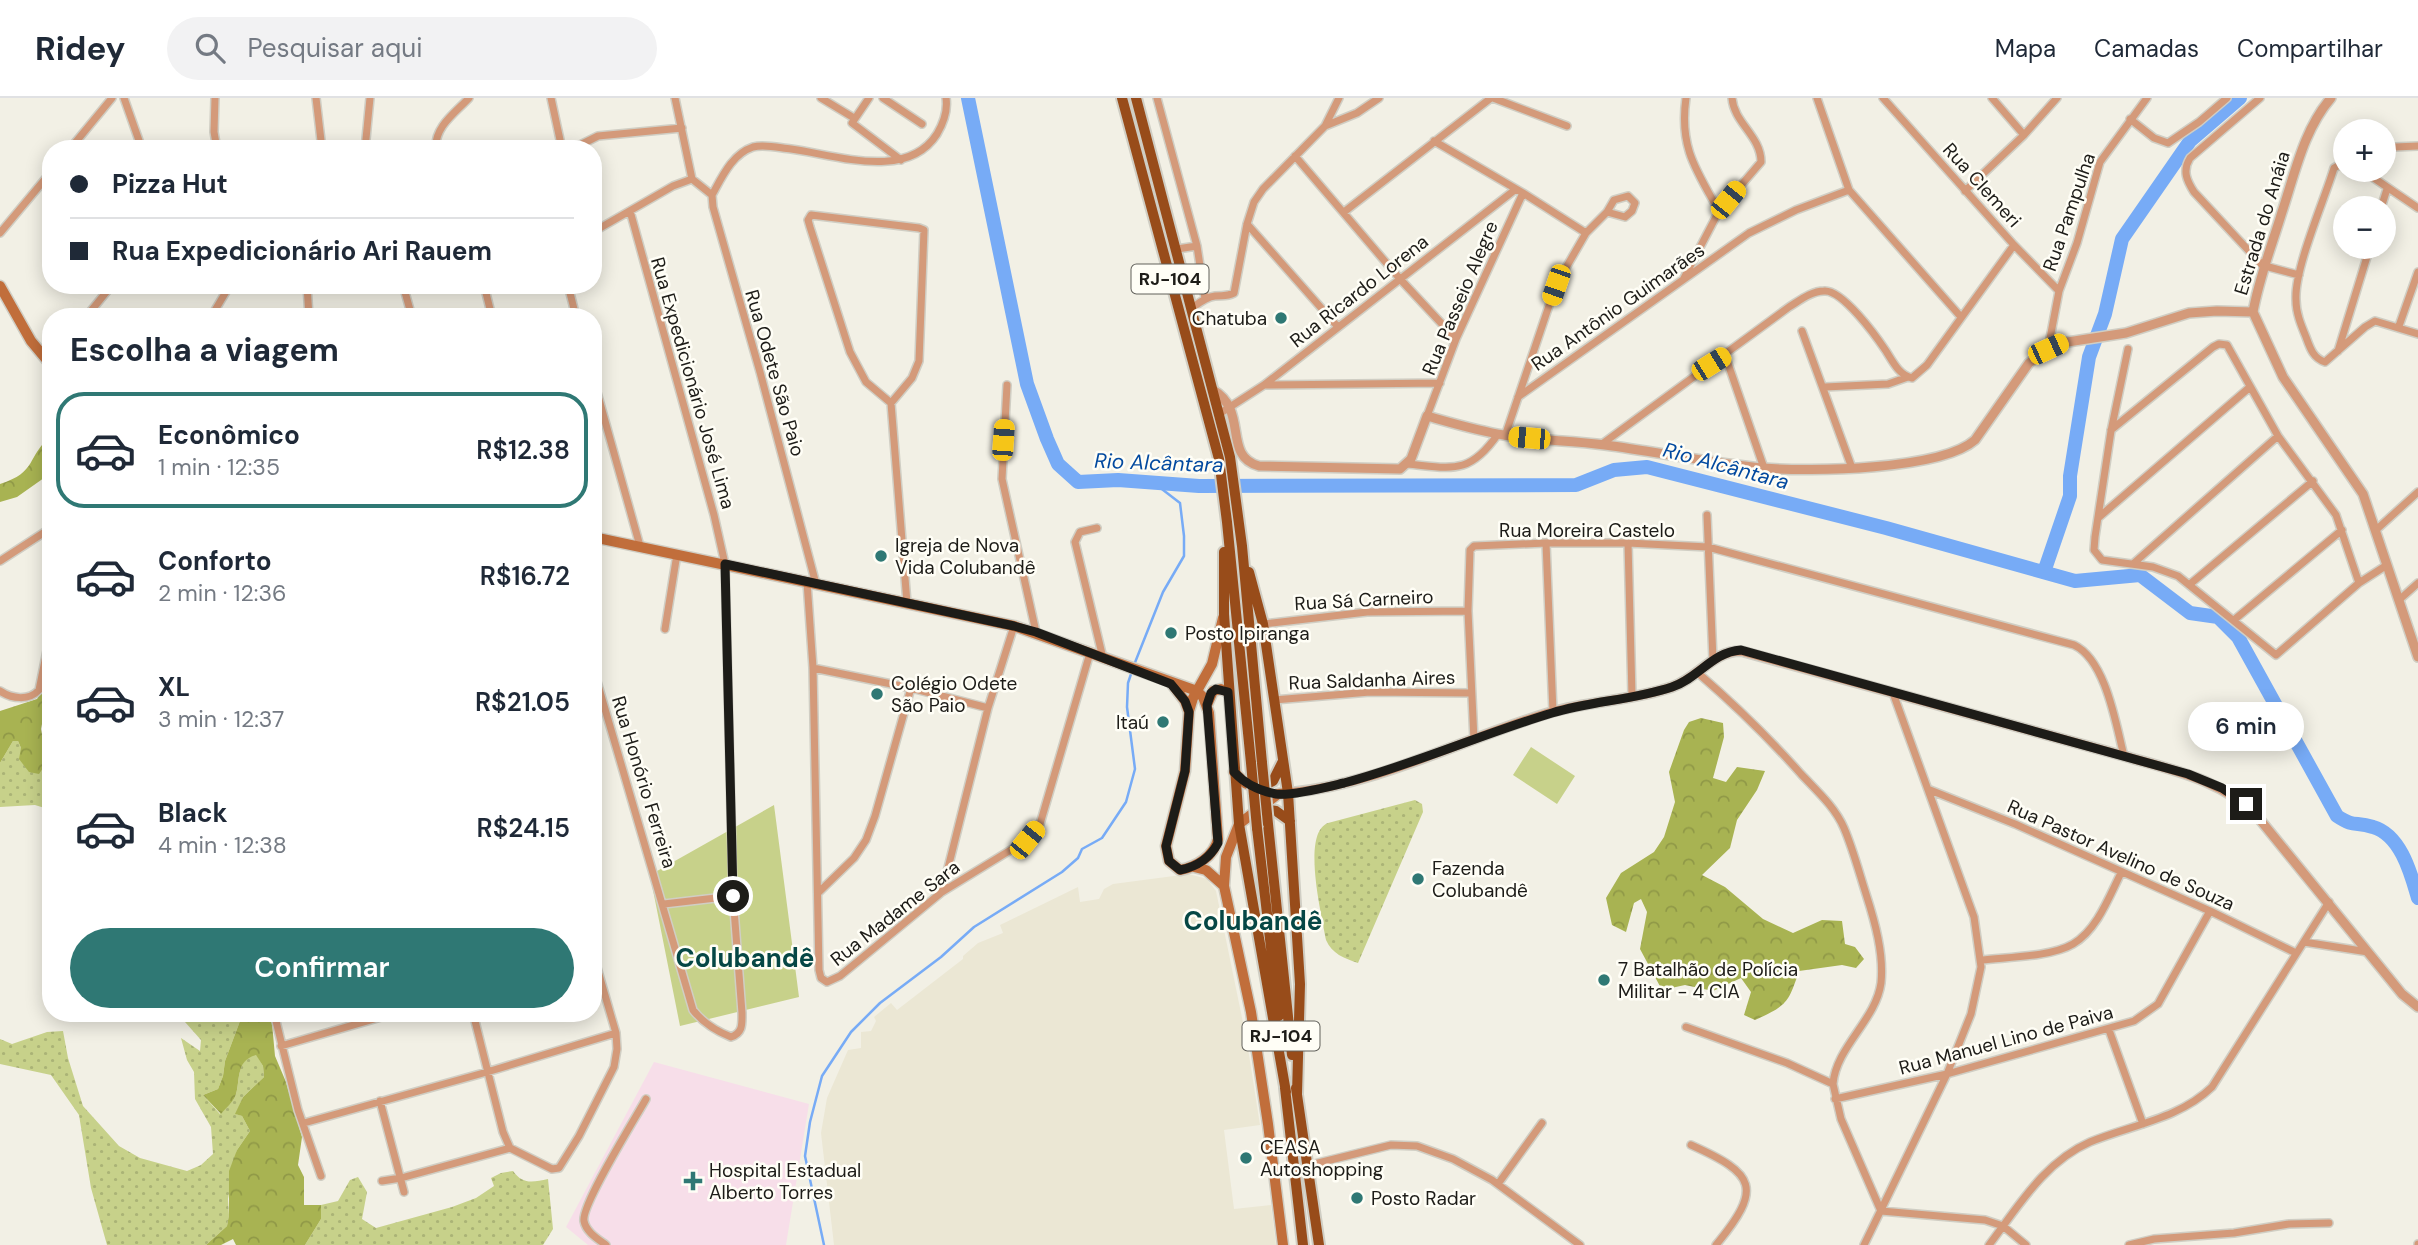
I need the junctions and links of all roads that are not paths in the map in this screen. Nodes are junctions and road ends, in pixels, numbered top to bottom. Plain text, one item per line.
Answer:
1 (112, 98) edge
2 (124, 98) edge
3 (215, 98) edge
4 (316, 98) edge
5 (370, 98) edge
6 (469, 98) edge
7 (551, 98) edge
8 (676, 98) edge
9 (821, 98) edge
10 (869, 98) edge
11 (883, 98) edge
12 (946, 98) edge
13 (1122, 98) edge
14 (1136, 98) edge
15 (1157, 98) edge
16 (1339, 98) edge
17 (1379, 98) edge
18 (1492, 98) edge
19 (1686, 98) edge
20 (1732, 98) edge
21 (1817, 98) edge
22 (1883, 98) edge
23 (1992, 98) edge
24 (2057, 98) edge
25 (2147, 98) edge
26 (2227, 98) edge
27 (2260, 98) edge
28 (2331, 98) edge
29 (854, 118) junction
30 (2130, 119) junction
31 (922, 124) dead end
32 (1325, 126) junction
33 (1567, 126) dead end
34 (682, 128) junction
35 (2024, 135) junction
36 (77, 140) edge
37 (139, 140) edge
38 (215, 140) edge
39 (321, 140) edge
40 (366, 140) edge
41 (436, 140) edge
42 (560, 140) edge
43 (590, 140) edge
44 (1434, 141) junction
45 (2418, 146) edge
46 (2396, 147) edge
47 (1295, 156) junction
48 (901, 160) junction
49 (2333, 171) edge
50 (692, 179) junction
51 (2378, 182) edge
52 (42, 183) edge
53 (2387, 189) junction
54 (1519, 191) junction
55 (1849, 191) junction
56 (1965, 191) junction
57 (712, 195) junction
58 (2385, 196) edge
59 (2418, 208) edge
60 (630, 211) junction
61 (1719, 211) junction
62 (1344, 212) junction
63 (1607, 212) dead end
64 (1247, 224) junction
65 (602, 227) edge
66 (0, 233) edge
67 (1586, 233) junction
68 (2014, 245) junction
69 (1197, 246) junction
70 (1177, 249) junction
71 (2366, 259) edge
72 (2264, 266) junction
73 (2418, 272) edge
74 (2299, 275) junction
75 (1400, 279) junction
76 (1683, 280) junction
77 (0, 286) edge
78 (2059, 291) junction
79 (105, 294) edge
80 (1205, 299) junction
81 (1192, 307) junction
82 (93, 308) edge
83 (2253, 312) junction
84 (1961, 317) junction
85 (2399, 326) junction
86 (1338, 327) junction
87 (1802, 331) dead end
88 (2418, 334) edge
89 (1456, 339) junction
90 (2048, 349) junction
91 (2129, 349) dead end
92 (2338, 351) junction
93 (42, 353) edge
94 (1725, 355) junction
95 (1908, 377) junction
96 (1440, 383) junction
97 (1007, 385) dead end
98 (1264, 385) junction
99 (1825, 387) junction
100 (2250, 387) junction
101 (1213, 390) junction
102 (1518, 397) junction
103 (891, 404) junction
104 (1231, 406) junction
105 (602, 410) edge
106 (1219, 414) junction
107 (1427, 416) junction
108 (2111, 431) junction
109 (1501, 435) junction
110 (2278, 436) junction
111 (1602, 444) junction
112 (1224, 458) junction
113 (1406, 464) junction
114 (1764, 468) junction
115 (1852, 468) junction
116 (2313, 481) junction
117 (2418, 492) edge
118 (1230, 515) junction
119 (1707, 515) dead end
120 (2098, 519) junction
121 (1097, 528) dead end
122 (2342, 530) junction
123 (2376, 530) junction
124 (42, 534) edge
125 (602, 539) edge
126 (1546, 543) junction
127 (1628, 543) junction
128 (1242, 545) junction
129 (640, 547) junction
130 (1708, 547) junction
131 (677, 554) junction
132 (0, 561) edge
133 (2134, 563) junction
134 (725, 564) junction
135 (2386, 565) junction
136 (812, 583) junction
137 (2359, 583) junction
138 (2418, 583) edge
139 (2189, 585) junction
140 (2399, 600) junction
141 (906, 603) junction
142 (1468, 611) junction
143 (1224, 614) junction
144 (2234, 620) junction
145 (1263, 624) junction
146 (1014, 626) junction
147 (665, 629) dead end
148 (1036, 632) junction
149 (1090, 653) junction
150 (2418, 656) edge
151 (1103, 658) junction
152 (1713, 660) junction
153 (813, 668) junction
154 (1698, 673) junction
155 (42, 675) edge
156 (1171, 684) junction
157 (911, 688) junction
158 (0, 691) edge
159 (1197, 691) junction
160 (1228, 692) junction
161 (1471, 693) junction
162 (1893, 693) junction
163 (1632, 696) junction
164 (602, 698) edge
165 (1274, 700) junction
166 (1207, 705) junction
167 (988, 708) junction
168 (1189, 712) junction
169 (1553, 712) junction
170 (1474, 740) junction
171 (2124, 756) junction
172 (1283, 760) junction
173 (1256, 763) junction
174 (1234, 772) junction
175 (1258, 788) junction
176 (1930, 790) junction
177 (1283, 793) junction
178 (1258, 808) junction
179 (1216, 814) junction
180 (1290, 821) junction
181 (1239, 824) junction
182 (1194, 867) junction
183 (2121, 873) junction
184 (1224, 886) junction
185 (819, 892) junction
186 (942, 892) junction
187 (733, 896) junction
188 (2329, 902) junction
189 (664, 904) junction
190 (2210, 911) junction
191 (2304, 942) junction
192 (2368, 952) junction
193 (2297, 953) junction
194 (1982, 960) junction
195 (827, 982) joint
196 (602, 985) edge
197 (2418, 1007) edge
198 (742, 1013) joint
199 (276, 1022) edge
200 (364, 1022) edge
201 (474, 1022) edge
202 (1686, 1027) dead end
203 (2109, 1030) junction
204 (616, 1033) junction
205 (281, 1046) junction
206 (487, 1072) junction
207 (1947, 1074) junction
208 (1833, 1084) junction
209 (1291, 1093) junction
210 (646, 1099) dead end
211 (1835, 1099) junction
212 (380, 1101) junction
213 (303, 1123) junction
214 (1542, 1123) dead end
215 (2143, 1124) junction
216 (1691, 1145) dead end
217 (510, 1148) junction
218 (1306, 1166) junction
219 (321, 1176) dead end
220 (401, 1178) junction
221 (382, 1181) dead end
222 (1498, 1184) junction
223 (404, 1192) dead end
224 (1881, 1210) junction
225 (2329, 1223) dead end
226 (2003, 1226) junction
227 (606, 1245) edge
228 (1283, 1245) edge
229 (1303, 1245) edge
230 (1319, 1245) edge
231 (1580, 1245) edge
232 (1716, 1245) edge
233 (1864, 1245) edge
234 (1989, 1245) edge
235 (2026, 1245) edge
236 (2129, 1245) edge

1 - 36 street
2 - 37 street
3 - 38 street
4 - 39 street
5 - 40 street
6 - 41 street
7 - 42 street
8 - 34 street
9 - 29 street
10 - 29 street
11 - 31 street
12 - 48 street
13 - 112 highway, RJ-104
14 - 70 highway, RJ-104
15 - 69 street
16 - 32 street
17 - 32 street
18 - 33 street
18 - 44 street
19 - 61 street
20 - 61 street
21 - 55 street
22 - 56 street, Rua Clemeri
23 - 35 street
24 - 35 street
25 - 30 street, Rua Pampulha
26 - 30 street
27 - 72 street
28 - 72 street, Estrada do Anáia
29 - 48 street
30 - 78 street, Rua Pampulha
32 - 47 street
34 - 43 street
34 - 50 street
35 - 56 street
44 - 54 street
44 - 62 street
45 - 46 street
47 - 62 street
47 - 64 street
48 - 57 street
49 - 74 street
50 - 57 street
50 - 60 street
51 - 53 street
52 - 66 street
53 - 58 street
53 - 59 street
54 - 67 street
54 - 75 street, Rua Ricardo Lorena
54 - 89 street, Rua Passeio Alegre
55 - 76 street, Rua Antônio Guimarães
55 - 84 street
56 - 68 street, Rua Clemeri
57 - 136 street, Rua Odete São Paio
60 - 65 street
60 - 134 street, Rua Expedicionário José Lima
61 - 76 street
62 - 75 street
63 - 67 street
64 - 80 street
64 - 86 street
67 - 102 street
68 - 78 street, Rua Clemeri
68 - 84 street
69 - 70 street
69 - 80 street
70 - 81 highway, RJ-104
71 - 92 street
72 - 74 street
72 - 83 street, Estrada do Anáia
73 - 85 street
74 - 92 street
75 - 86 street, Rua Ricardo Lorena
75 - 89 street
76 - 102 street, Rua Antônio Guimarães
77 - 93 main road
78 - 90 street, Rua Pampulha
79 - 82 street
80 - 81 street
81 - 101 highway, RJ-104
83 - 90 street, Estrada do Anáia
83 - 123 street
84 - 95 street
85 - 88 street
85 - 92 street
86 - 98 street, Rua Ricardo Lorena
87 - 99 street
89 - 96 street, Rua Passeio Alegre
90 - 115 street, Estrada do Anáia
91 - 108 street
94 - 95 street
94 - 111 street
94 - 114 street
95 - 99 street
96 - 98 street
96 - 107 street, Rua Passeio Alegre
97 - 148 street
98 - 104 street, Rua Ricardo Lorena
99 - 115 street
100 - 108 street
100 - 110 street
100 - 120 street
101 - 104 street
101 - 106 highway, RJ-104
102 - 109 street
103 - 103 street
103 - 141 street
104 - 106 street, Rua Ricardo Lorena
104 - 113 street
105 - 129 street
106 - 112 highway, RJ-104
107 - 109 street, Estrada do Anáia
107 - 113 street
108 - 120 street
109 - 111 street, Estrada do Anáia
109 - 113 street
110 - 116 street
110 - 133 street
111 - 114 street, Estrada do Anáia
112 - 118 highway, RJ-104
114 - 115 street, Estrada do Anáia
116 - 122 street
116 - 139 street
117 - 123 street
118 - 128 highway, RJ-104
118 - 143 highway
118 - 173 highway, RJ-104
119 - 130 street
120 - 133 street
121 - 151 street
122 - 137 street
122 - 144 street
123 - 135 street
124 - 132 street
125 - 129 main road
126 - 127 street, Rua Moreira Castelo
126 - 142 street, Rua Moreira Castelo
126 - 169 street
127 - 130 street, Rua Moreira Castelo
127 - 163 street
128 - 145 highway
128 - 173 highway, RJ-104
129 - 131 main road
130 - 152 street
130 - 171 street, Rua Moreira Castelo
131 - 134 main road
131 - 147 street
133 - 139 street
134 - 136 main road
134 - 187 street, Rua Expedicionário José Lima
135 - 137 street
135 - 140 street
136 - 141 main road
136 - 153 street, Rua Odete São Paio
137 - 144 street
138 - 140 street
139 - 144 street
140 - 150 street
141 - 146 main road
142 - 145 street, Rua Sá Carneiro
142 - 161 street
143 - 159 main road
143 - 160 highway
145 - 165 highway
146 - 148 main road
146 - 167 street
148 - 149 main road
149 - 151 main road
149 - 186 street, Rua Madame Sara
151 - 156 main road
152 - 154 street
152 - 162 street
153 - 157 street
153 - 185 street, Rua Odete São Paio
154 - 163 street
154 - 208 street
155 - 158 street
156 - 159 main road
156 - 168 main road
157 - 167 street
157 - 185 street
159 - 166 main road
159 - 168 main road
160 - 166 main road
160 - 174 highway
161 - 165 street, Rua Saldanha Aires
161 - 170 street
162 - 171 street
162 - 176 street
163 - 169 street
164 - 189 street, Rua Honório Ferreira
165 - 172 highway
166 - 168 main road
166 - 179 main road
167 - 186 street
168 - 182 main road
169 - 170 street
170 - 177 street
171 - 188 street
172 - 175 highway
172 - 177 highway
173 - 209 highway, RJ-104, bridge
174 - 175 main road
174 - 181 highway
175 - 177 main road
176 - 183 street, Rua Pastor Avelino de Souza
176 - 194 street
177 - 178 main road
177 - 180 highway
178 - 180 highway
178 - 181 main road
179 - 181 main road
179 - 182 main road
180 - 209 highway
181 - 184 main road
181 - 209 highway
182 - 184 main road
183 - 190 street, Rua Pastor Avelino de Souza
183 - 194 street
184 - 228 main road
185 - 195 street, Rua Odete São Paio
186 - 195 street, Rua Madame Sara
187 - 189 street
187 - 198 street, Rua Expedicionário José Lima
188 - 191 street
188 - 192 street
189 - 198 street, Rua Honório Ferreira
190 - 193 street, Rua Pastor Avelino de Souza
190 - 203 street, Rua Manuel Lino de Paiva
191 - 192 street
191 - 193 street
192 - 197 street
193 - 215 street
194 - 207 street
196 - 204 street
199 - 205 street
200 - 205 street
201 - 206 street
202 - 208 street
203 - 207 street, Rua Manuel Lino de Paiva
203 - 215 street
204 - 206 street
204 - 217 street
205 - 213 street
206 - 212 street
206 - 217 street
207 - 211 street, Rua Manuel Lino de Paiva
207 - 224 street
208 - 211 street
209 - 218 highway, RJ-104
209 - 229 highway, RJ-104
210 - 227 street
211 - 224 street
212 - 213 street
212 - 220 street
213 - 219 street
214 - 222 street
215 - 226 street
216 - 232 street
217 - 220 street
218 - 222 street
218 - 230 highway, RJ-104
220 - 221 street
220 - 223 street
222 - 231 street
224 - 226 street
224 - 233 street
225 - 236 street
226 - 234 street
226 - 235 street

